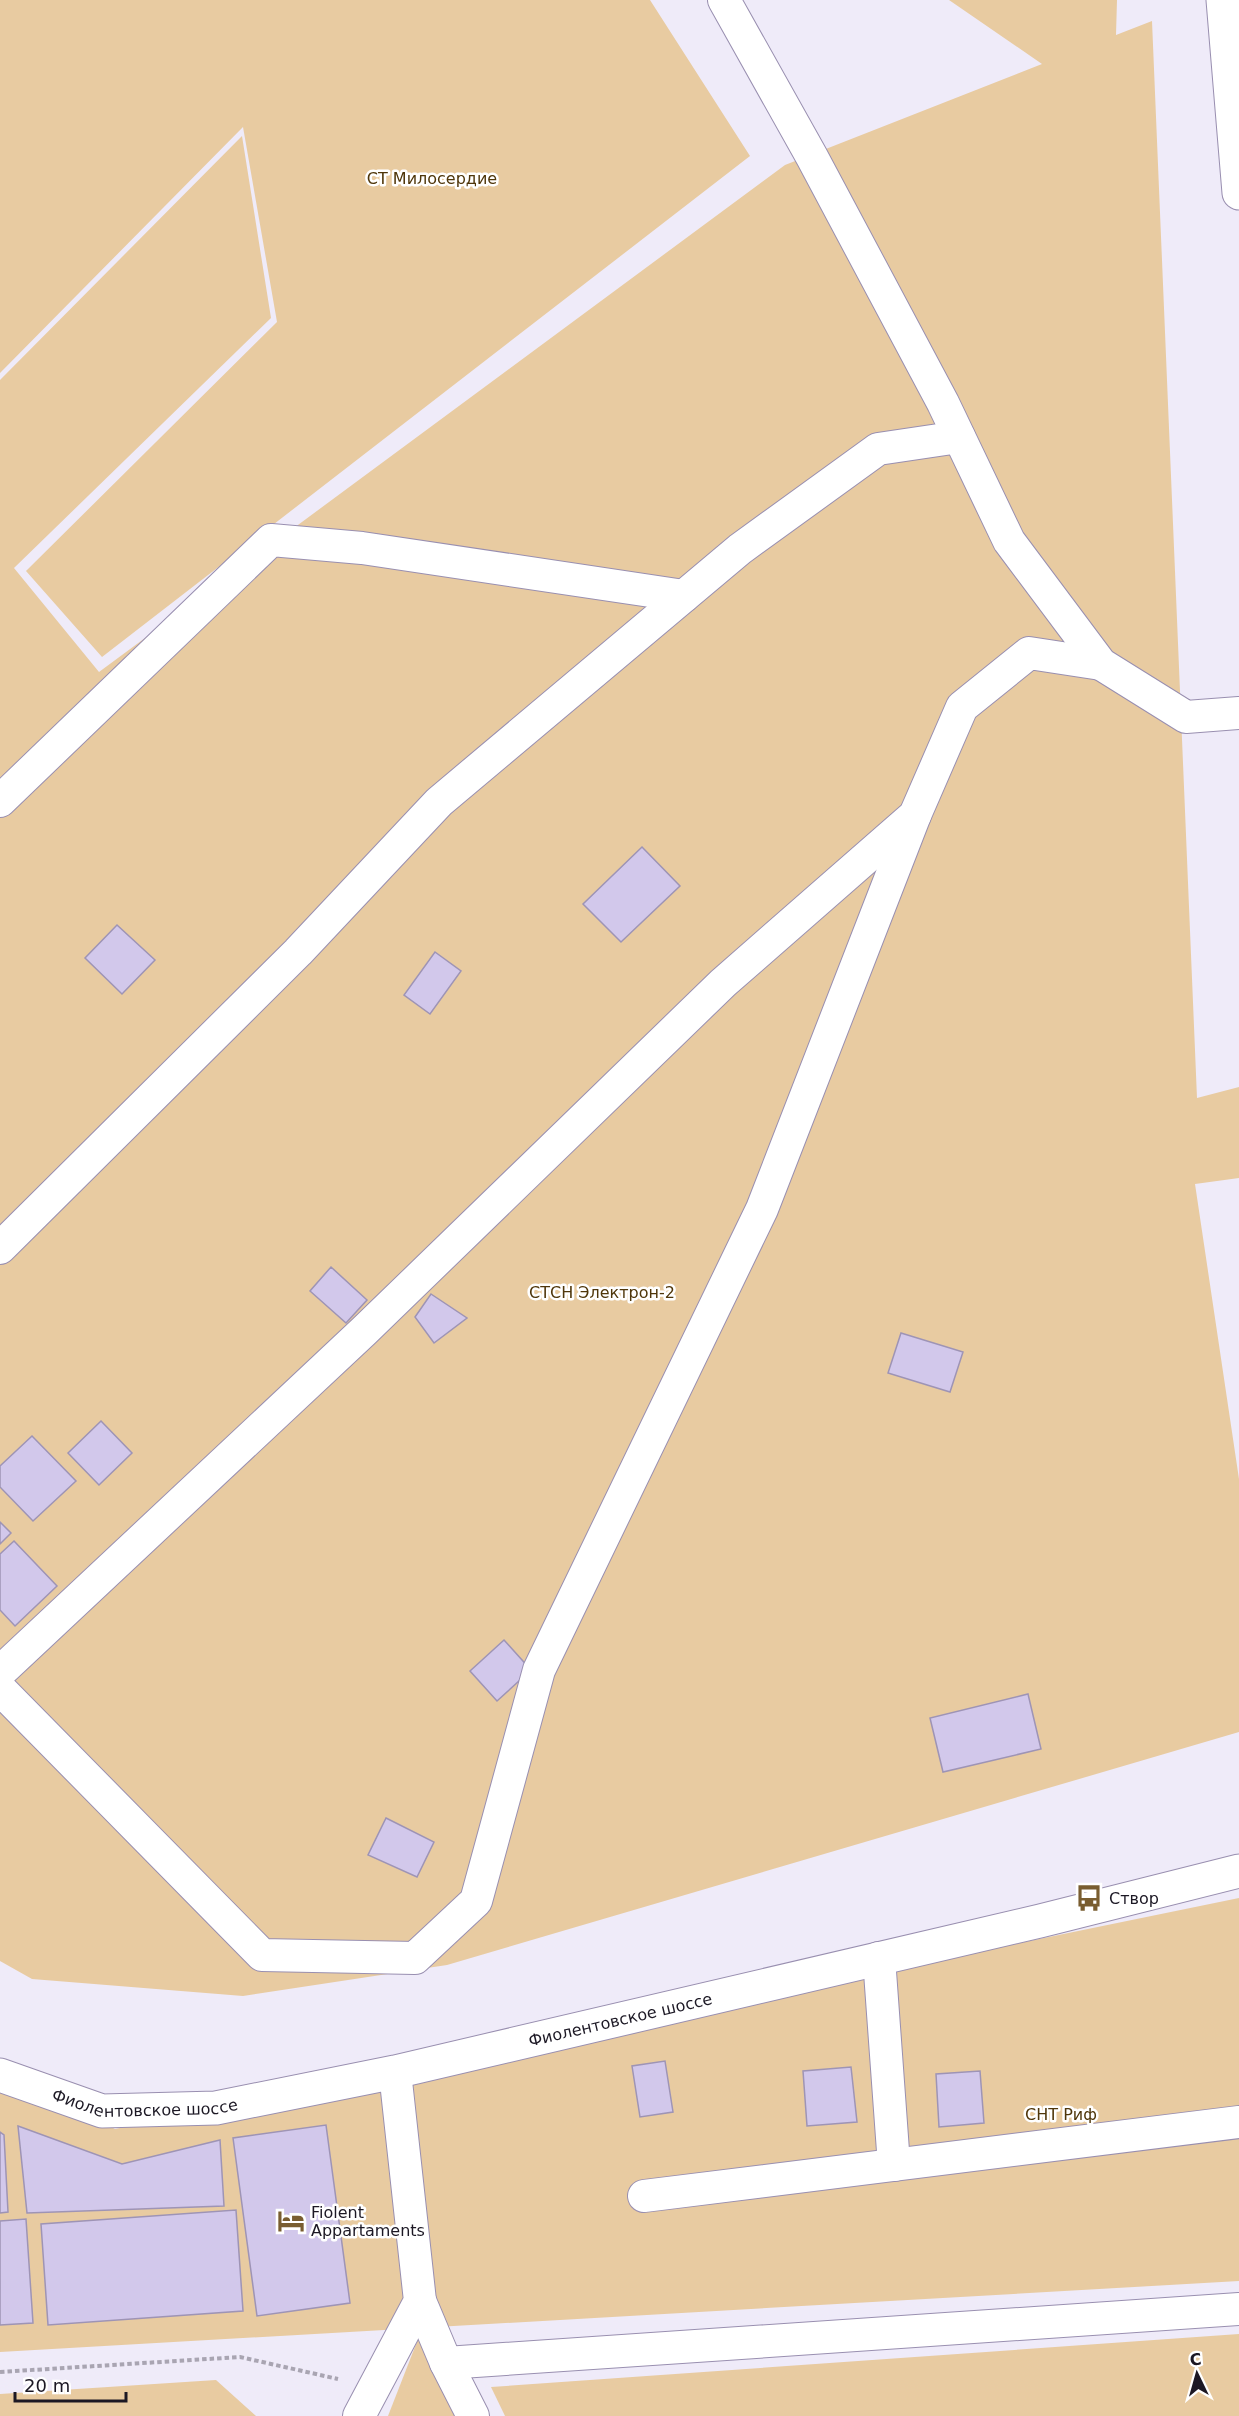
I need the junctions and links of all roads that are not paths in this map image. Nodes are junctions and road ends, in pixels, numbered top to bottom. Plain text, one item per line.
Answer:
1 (724, 0) edge
2 (1223, 0) edge
3 (1239, 193) edge
4 (959, 438) junction
5 (684, 596) junction
6 (1101, 664) junction
7 (1239, 713) edge
8 (0, 801) edge
9 (915, 815) junction
10 (0, 1248) edge
11 (0, 1672) edge
12 (0, 1689) edge
13 (1239, 1870) edge
14 (879, 1958) junction
15 (395, 2072) junction
16 (0, 2075) edge
17 (1239, 2122) edge
18 (894, 2165) junction
19 (644, 2196) dead end
20 (420, 2301) junction
21 (1239, 2309) edge
22 (446, 2363) junction
23 (359, 2416) edge
24 (473, 2416) edge

1 - 4 street
2 - 3 main road
4 - 5 street
4 - 6 street
5 - 8 street
5 - 10 street
6 - 7 street
6 - 9 street
9 - 11 street
9 - 12 street
13 - 14 main road, Фиолентовское шоссе
14 - 15 main road, Фиолентовское шоссе
14 - 18 street
15 - 16 main road, Фиолентовское шоссе
15 - 20 street
17 - 18 street
18 - 19 street
20 - 22 street
20 - 23 street
21 - 22 street
22 - 24 street

